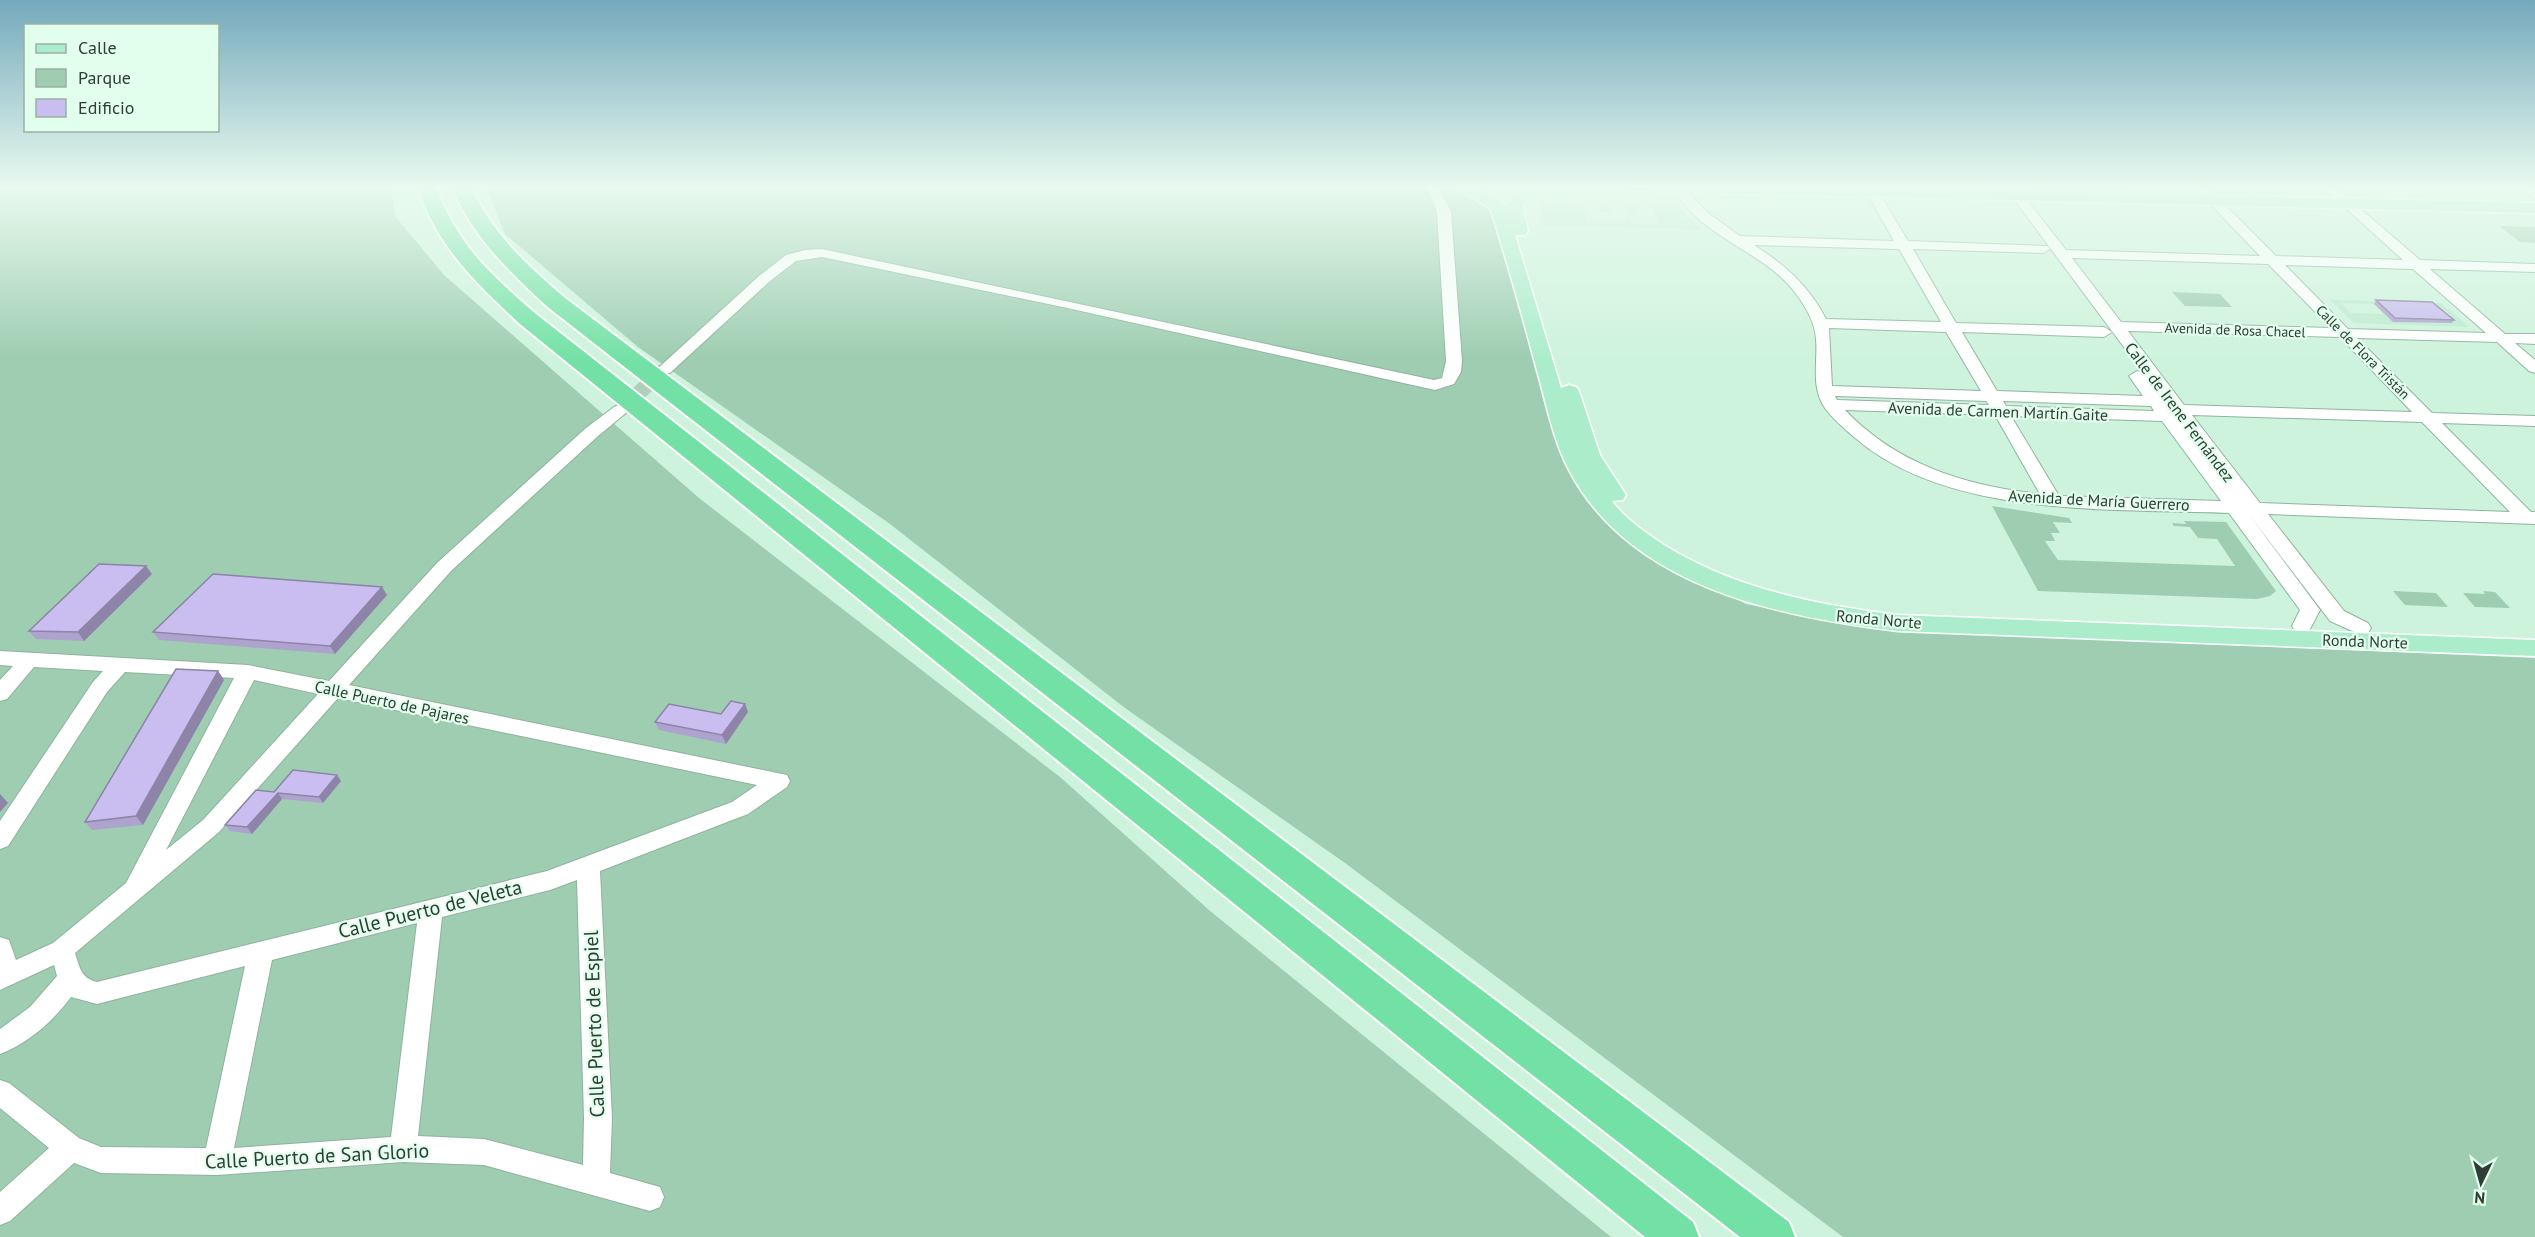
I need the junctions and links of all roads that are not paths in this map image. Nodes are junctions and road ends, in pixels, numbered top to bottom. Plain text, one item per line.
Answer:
1 (453, 244) edge
2 (496, 244) edge
3 (1446, 244) edge
4 (1510, 244) edge
5 (1524, 244) edge
6 (1742, 244) edge
7 (1800, 244) edge
8 (1903, 244) edge
9 (2045, 244) edge
10 (2257, 244) edge
11 (2394, 244) edge
12 (1907, 250) junction
13 (1754, 251) junction
14 (2052, 254) junction
15 (2273, 260) junction
16 (2418, 265) junction
17 (2535, 268) edge
18 (1817, 317) junction
19 (2094, 318) junction
20 (1948, 321) junction
21 (2109, 329) junction
22 (2345, 333) junction
23 (2500, 338) junction
24 (2535, 339) edge
25 (2535, 368) edge
26 (664, 370) tunnel mouth
27 (1992, 396) junction
28 (1828, 398) junction
29 (2165, 409) junction
30 (621, 410) tunnel mouth
31 (2001, 411) junction
32 (2427, 417) junction
33 (2535, 421) edge
34 (2053, 501) junction
35 (2232, 507) junction
36 (2253, 507) junction
37 (2531, 518) edge
38 (2302, 626) junction
39 (2361, 628) junction
40 (2535, 634) edge
41 (2535, 648) edge
42 (0, 658) edge
43 (29, 660) junction
44 (121, 664) junction
45 (248, 672) junction
46 (332, 690) junction
47 (0, 694) edge
48 (779, 781) joint
49 (0, 840) edge
50 (588, 865) junction
51 (134, 890) junction
52 (431, 909) junction
53 (0, 946) edge
54 (62, 950) junction
55 (261, 951) junction
56 (4, 976) edge
57 (70, 978) junction
58 (1, 1043) edge
59 (0, 1092) edge
60 (70, 1148) junction
61 (403, 1149) junction
62 (217, 1162) junction
63 (596, 1182) junction
64 (650, 1197) dead end
65 (0, 1211) edge
66 (1678, 1237) edge
67 (1774, 1237) edge

1 - 66 highway
2 - 67 highway
3 - 26 street
4 - 41 main road, Ronda Norte
5 - 38 main road, Ronda Norte
6 - 13 street
7 - 12 street
8 - 12 street
9 - 14 street, Calle de Irene Fernández
10 - 15 street, Calle de Flora Tristán
11 - 16 street
12 - 13 street
12 - 14 street
12 - 20 street
13 - 18 street
14 - 15 street
14 - 19 street, Calle de Irene Fernández
14 - 21 street, Calle de Irene Fernández
15 - 16 street
15 - 22 street, Calle de Flora Tristán
16 - 17 street
16 - 23 street
18 - 20 street, Avenida de Rosa Chacel
18 - 28 street
19 - 20 street, Avenida de Rosa Chacel
19 - 21 street, Calle de Irene Fernández
20 - 21 street, Avenida de Rosa Chacel
20 - 27 street
21 - 22 street, Avenida de Rosa Chacel
21 - 29 street, Calle de Irene Fernández
21 - 29 street, Calle de Irene Fernández
22 - 23 street, Avenida de Rosa Chacel
22 - 32 street, Calle de Flora Tristán
23 - 24 street, Avenida de Rosa Chacel
23 - 25 street
27 - 28 street, Avenida de Carmen Martín Gaite
27 - 29 street, Avenida de Carmen Martín Gaite
27 - 31 street
28 - 31 street, Avenida de Carmen Martín Gaite
28 - 34 street, Avenida de María Guerrero
29 - 31 street, Avenida de Carmen Martín Gaite
29 - 32 street, Avenida de Carmen Martín Gaite
29 - 35 street, Calle de Irene Fernández
29 - 36 street, Calle de Irene Fernández
30 - 46 street
31 - 34 street
32 - 33 street, Avenida de Carmen Martín Gaite
32 - 37 street, Calle de Flora Tristán
34 - 35 street, Avenida de María Guerrero
35 - 36 street, Avenida de María Guerrero
35 - 38 street, Calle de Irene Fernández
36 - 37 street, Avenida de María Guerrero
36 - 39 street, Calle de Irene Fernández
38 - 39 main road, Ronda Norte
39 - 40 main road, Ronda Norte
42 - 43 street, Calle Puerto de Pajares
43 - 44 street, Calle Puerto de Pajares
43 - 47 street
44 - 45 street, Calle Puerto de Pajares
44 - 49 street
45 - 46 street, Calle Puerto de Pajares
45 - 51 street
46 - 48 street, Calle Puerto de Pajares
46 - 51 street
48 - 50 street, Calle Puerto de Veleta
50 - 52 street, Calle Puerto de Veleta
50 - 63 street, Calle Puerto de Espiel
51 - 54 street
52 - 55 street, Calle Puerto de Veleta
52 - 61 street
53 - 56 street
54 - 56 street
54 - 57 street
55 - 57 street, Calle Puerto de Veleta
55 - 62 street
57 - 58 street
59 - 60 street, Calle Puerto de San Glorio
60 - 62 street, Calle Puerto de San Glorio
60 - 65 street
61 - 62 street, Calle Puerto de San Glorio
61 - 63 street, Calle Puerto de San Glorio
63 - 64 street, Calle Puerto de San Glorio

